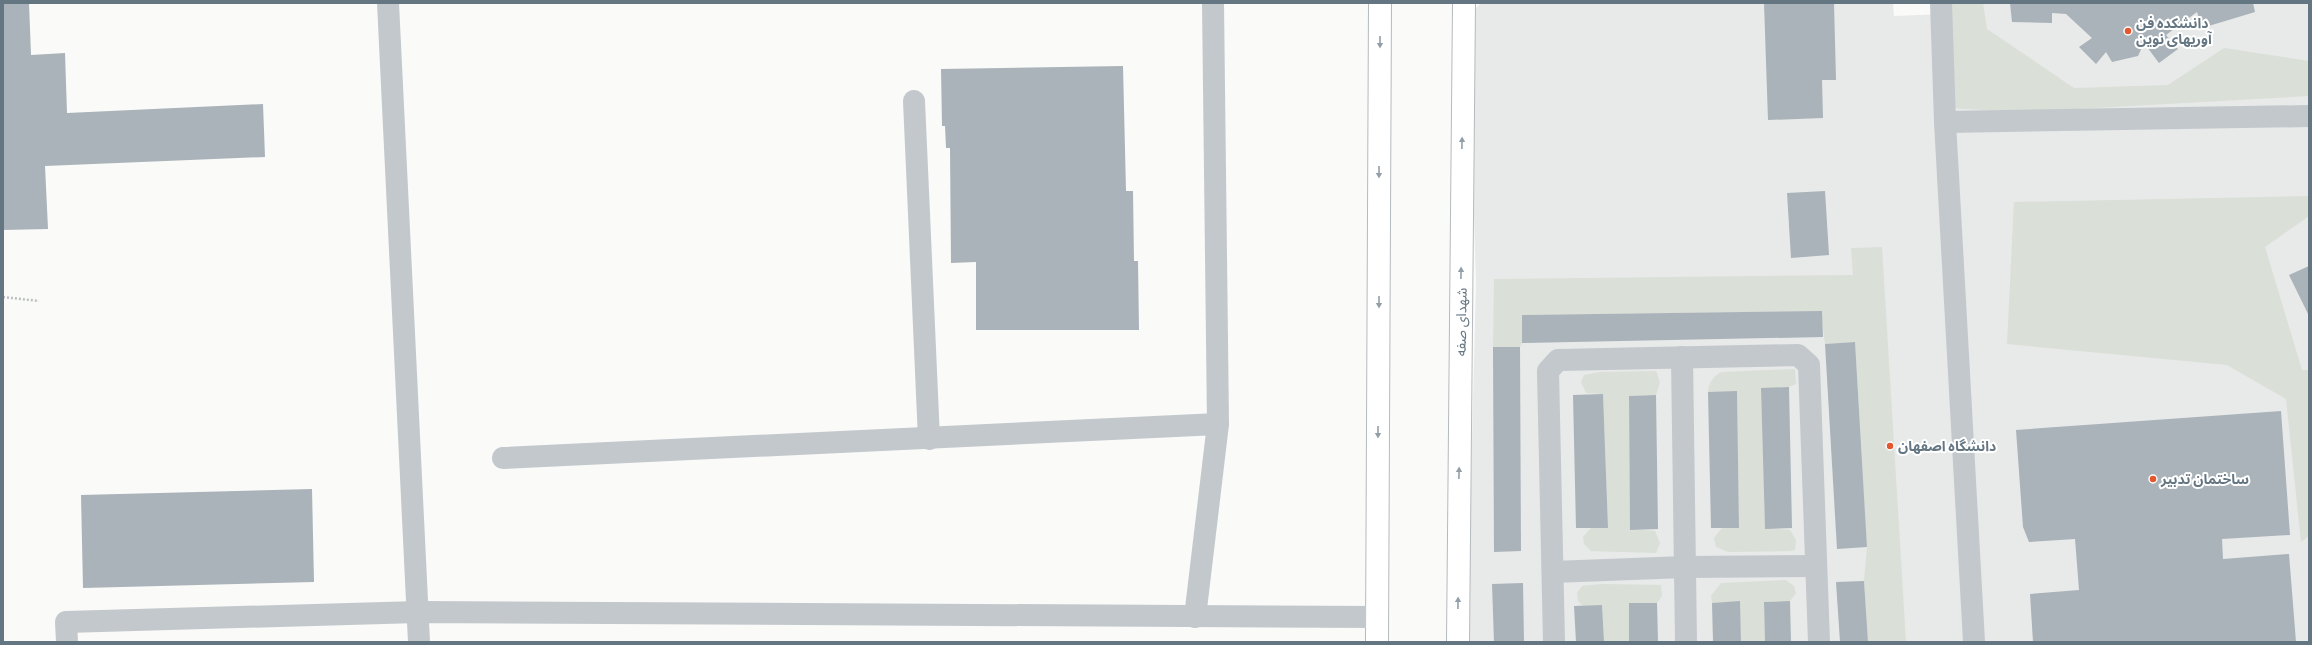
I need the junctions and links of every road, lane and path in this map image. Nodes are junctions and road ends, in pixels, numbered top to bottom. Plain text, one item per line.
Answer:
1 (388, 3) edge
2 (1213, 3) edge
3 (1380, 3) edge
4 (1464, 3) edge
5 (1941, 3) edge
6 (914, 101) dead end
7 (2309, 116) edge
8 (1945, 122) junction
9 (3, 297) edge
10 (38, 301) dead end
11 (1682, 357) junction
12 (1218, 424) junction
13 (929, 439) junction
14 (502, 458) dead end
15 (1816, 566) junction
16 (1685, 567) junction
17 (1553, 572) junction
18 (418, 612) junction
19 (1195, 617) junction
20 (1377, 617) junction
21 (67, 642) edge
22 (419, 642) edge
23 (1377, 642) edge
24 (1458, 642) edge
25 (1554, 642) edge
26 (1686, 642) edge
27 (1820, 642) edge
28 (1974, 642) edge

1 - 18 lane
2 - 12 lane
3 -> 20 main road
24 -> 4 main road, شهدای صفه
5 - 8 lane
6 - 13 lane
7 - 8 lane
8 - 28 lane
9 - 10 path
11 - 15 lane
11 - 16 lane
11 - 17 lane
12 - 13 lane
12 - 19 lane
13 - 14 lane
15 - 16 lane
15 - 27 lane
16 - 17 lane
16 - 26 lane
17 - 25 lane
18 - 19 lane
18 - 21 lane
18 - 22 lane
19 - 20 lane
20 - 23 main road

